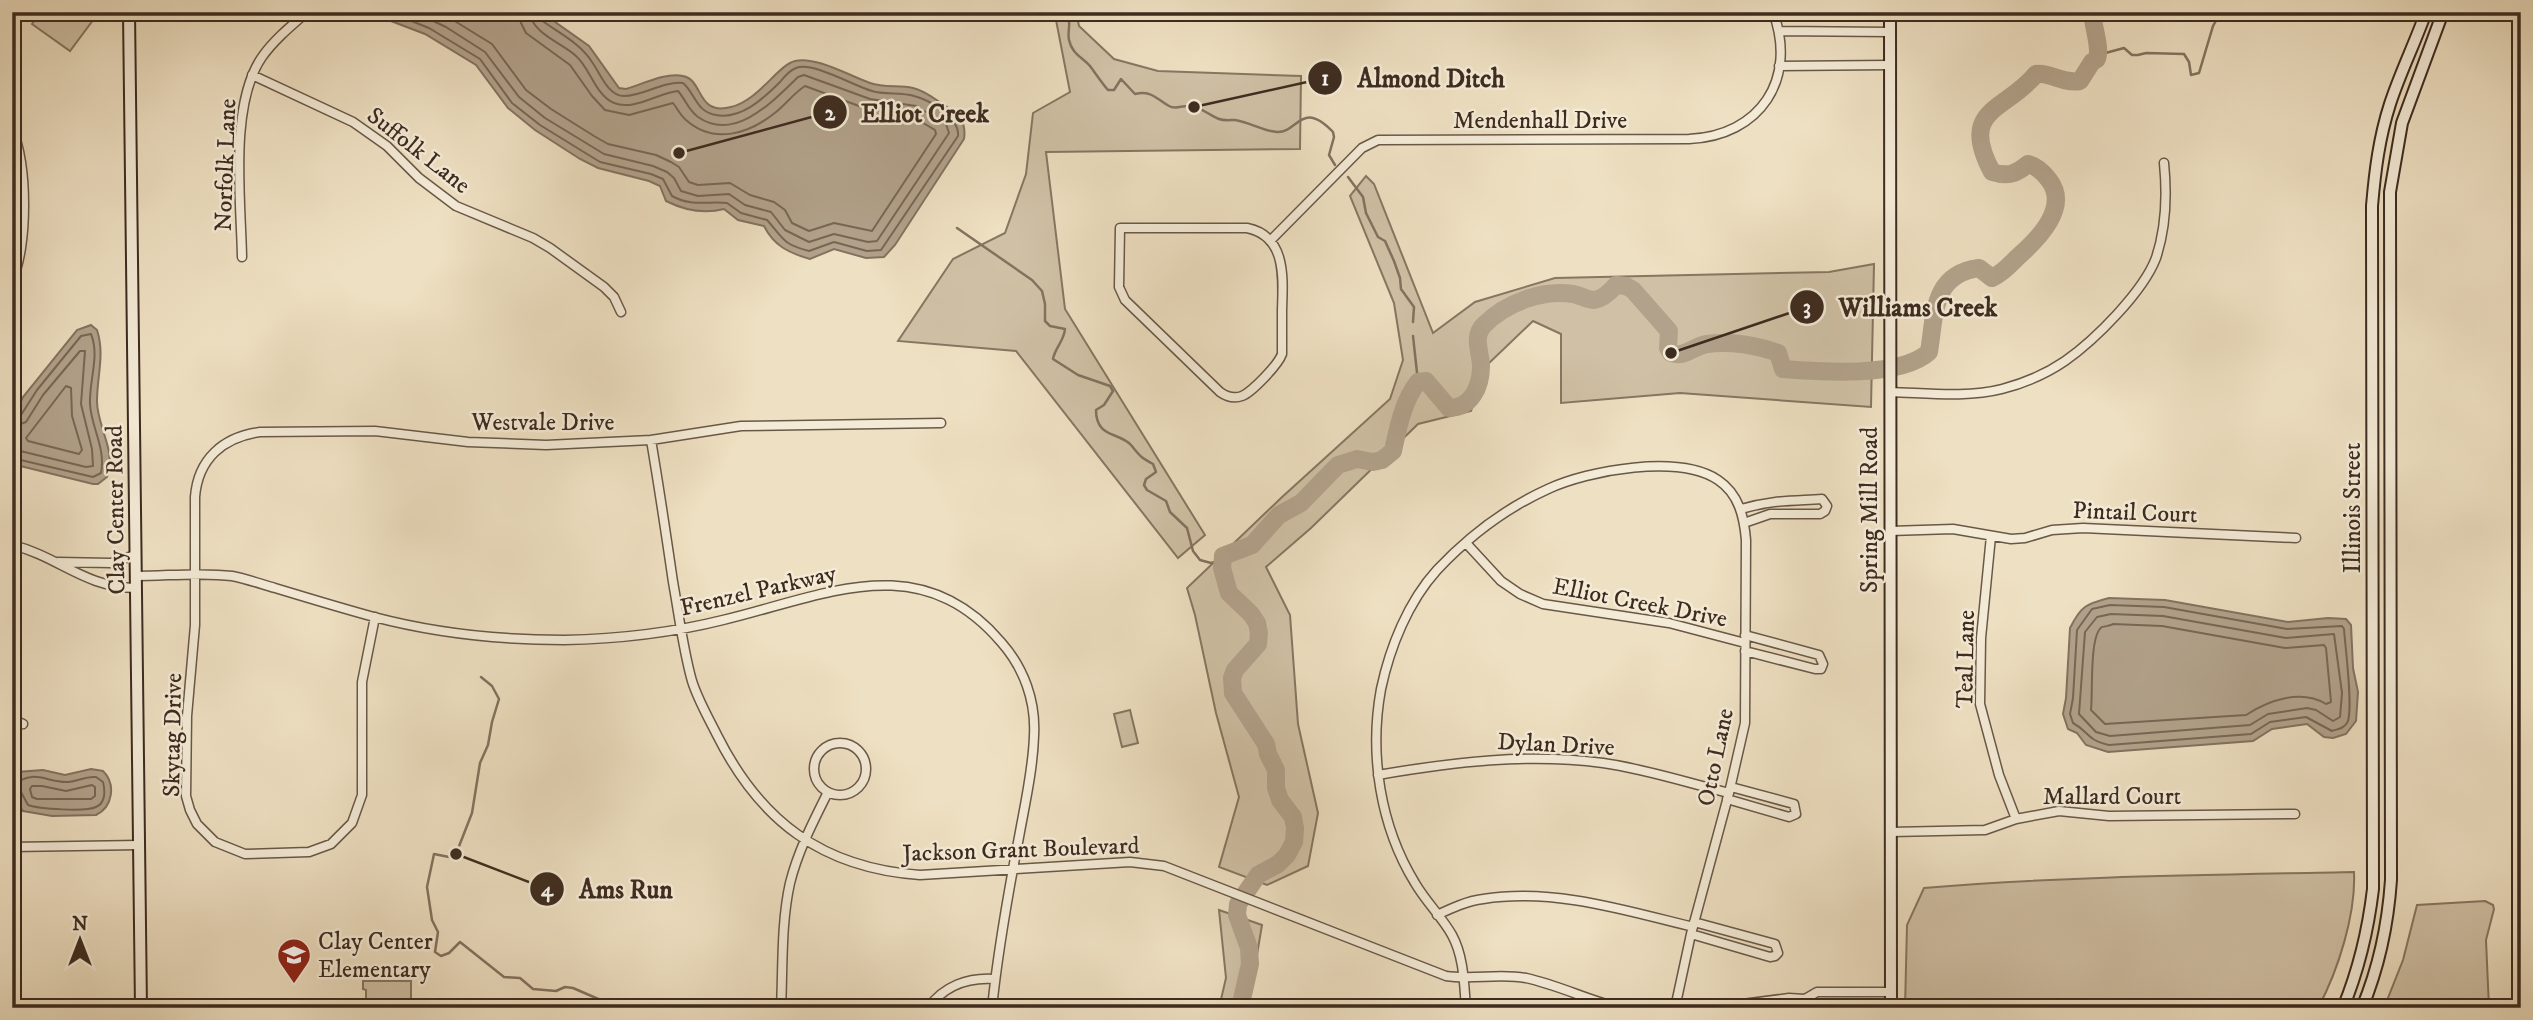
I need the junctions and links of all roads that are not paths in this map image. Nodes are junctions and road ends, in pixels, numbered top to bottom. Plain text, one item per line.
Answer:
1 (129, 12) edge
2 (307, 12) edge
3 (1773, 12) edge
4 (1890, 12) edge
5 (2426, 12) edge
6 (2444, 12) edge
7 (1779, 31) junction
8 (1890, 32) junction
9 (1890, 65) junction
10 (1779, 66) junction
11 (252, 75) junction
12 (12, 130) edge
13 (2164, 163) dead end
14 (1270, 241) junction
15 (242, 257) dead end
16 (12, 280) edge
17 (621, 312) dead end
18 (1891, 392) junction
19 (941, 424) dead end
20 (651, 440) junction
21 (1741, 509) junction
22 (195, 512) joint
23 (1744, 523) junction
24 (1890, 531) junction
25 (1991, 536) junction
26 (2296, 538) dead end
27 (1466, 543) junction
28 (12, 545) edge
29 (135, 555) junction
30 (55, 562) junction
31 (195, 575) junction
32 (136, 576) junction
33 (136, 588) junction
34 (375, 617) junction
35 (681, 629) junction
36 (1745, 643) junction
37 (12, 719) edge
38 (23, 724) dead end
39 (1378, 775) junction
40 (828, 792) junction
41 (1729, 793) junction
42 (2295, 814) dead end
43 (2016, 818) junction
44 (1891, 832) junction
45 (804, 840) junction
46 (139, 845) junction
47 (12, 847) edge
48 (1013, 870) junction
49 (1437, 915) junction
50 (1693, 928) junction
51 (995, 979) junction
52 (1463, 979) junction
53 (1891, 992) junction
54 (1805, 999) junction
55 (1891, 1006) edge
56 (141, 1008) edge
57 (781, 1008) edge
58 (928, 1008) edge
59 (992, 1008) edge
60 (1466, 1008) edge
61 (1620, 1008) edge
62 (1675, 1008) edge
63 (1712, 1008) edge
64 (2343, 1008) edge
65 (2362, 1008) edge

1 - 29 street, Clay Center Road
2 - 11 street, Norfolk Lane
3 - 7 street, Mendenhall Drive
4 - 8 street, Spring Mill Road
5 - 64 street, Illinois Street
6 - 65 street, Illinois Street
7 - 8 street
7 - 10 street, Mendenhall Drive
8 - 9 street, Spring Mill Road
9 - 10 street
9 - 18 street, Spring Mill Road
10 - 14 street, Mendenhall Drive
11 - 15 street, Norfolk Lane
11 - 17 street, Suffolk Lane
12 - 16 street
13 - 18 street
14 - 14 street
18 - 24 street, Spring Mill Road
19 - 20 street, Westvale Drive
20 - 22 street, Westvale Drive
20 - 35 street, Jackson Grant Boulevard
21 - 23 street, Otto Lane
21 - 23 street
21 - 27 street
22 - 31 street, Skytag Drive
23 - 36 street, Otto Lane
24 - 25 street, Pintail Court
24 - 44 street, Spring Mill Road
25 - 26 street, Pintail Court
25 - 43 street, Teal Lane
27 - 36 street, Elliot Creek Drive
27 - 39 street
28 - 30 street
29 - 30 street
29 - 32 street, Clay Center Road
30 - 33 street
31 - 32 street, Frenzel Parkway
31 - 34 street, Frenzel Parkway
31 - 34 street, Skytag Drive
32 - 33 street, Clay Center Road
33 - 46 street, Clay Center Road
34 - 35 street, Frenzel Parkway
35 - 45 street, Jackson Grant Boulevard
35 - 48 street, Frenzel Parkway
36 - 36 street, Elliot Creek Drive
36 - 41 street, Otto Lane
37 - 38 street
39 - 41 street, Dylan Drive
39 - 49 street
40 - 40 street
40 - 45 street
41 - 41 street, Dylan Drive
41 - 50 street, Otto Lane
42 - 43 street, Mallard Court
43 - 44 street, Mallard Court
44 - 53 street, Spring Mill Road
45 - 48 street, Jackson Grant Boulevard
45 - 57 street
46 - 47 street
46 - 56 street, Clay Center Road
48 - 51 street, Frenzel Parkway
48 - 52 street, Jackson Grant Boulevard
49 - 50 street
49 - 52 street
50 - 50 street
50 - 62 street, Otto Lane
51 - 58 street
51 - 59 street, Frenzel Parkway
52 - 60 street
52 - 61 street, Jackson Grant Boulevard
53 - 54 street
53 - 55 street, Spring Mill Road
54 - 55 street
54 - 63 street

